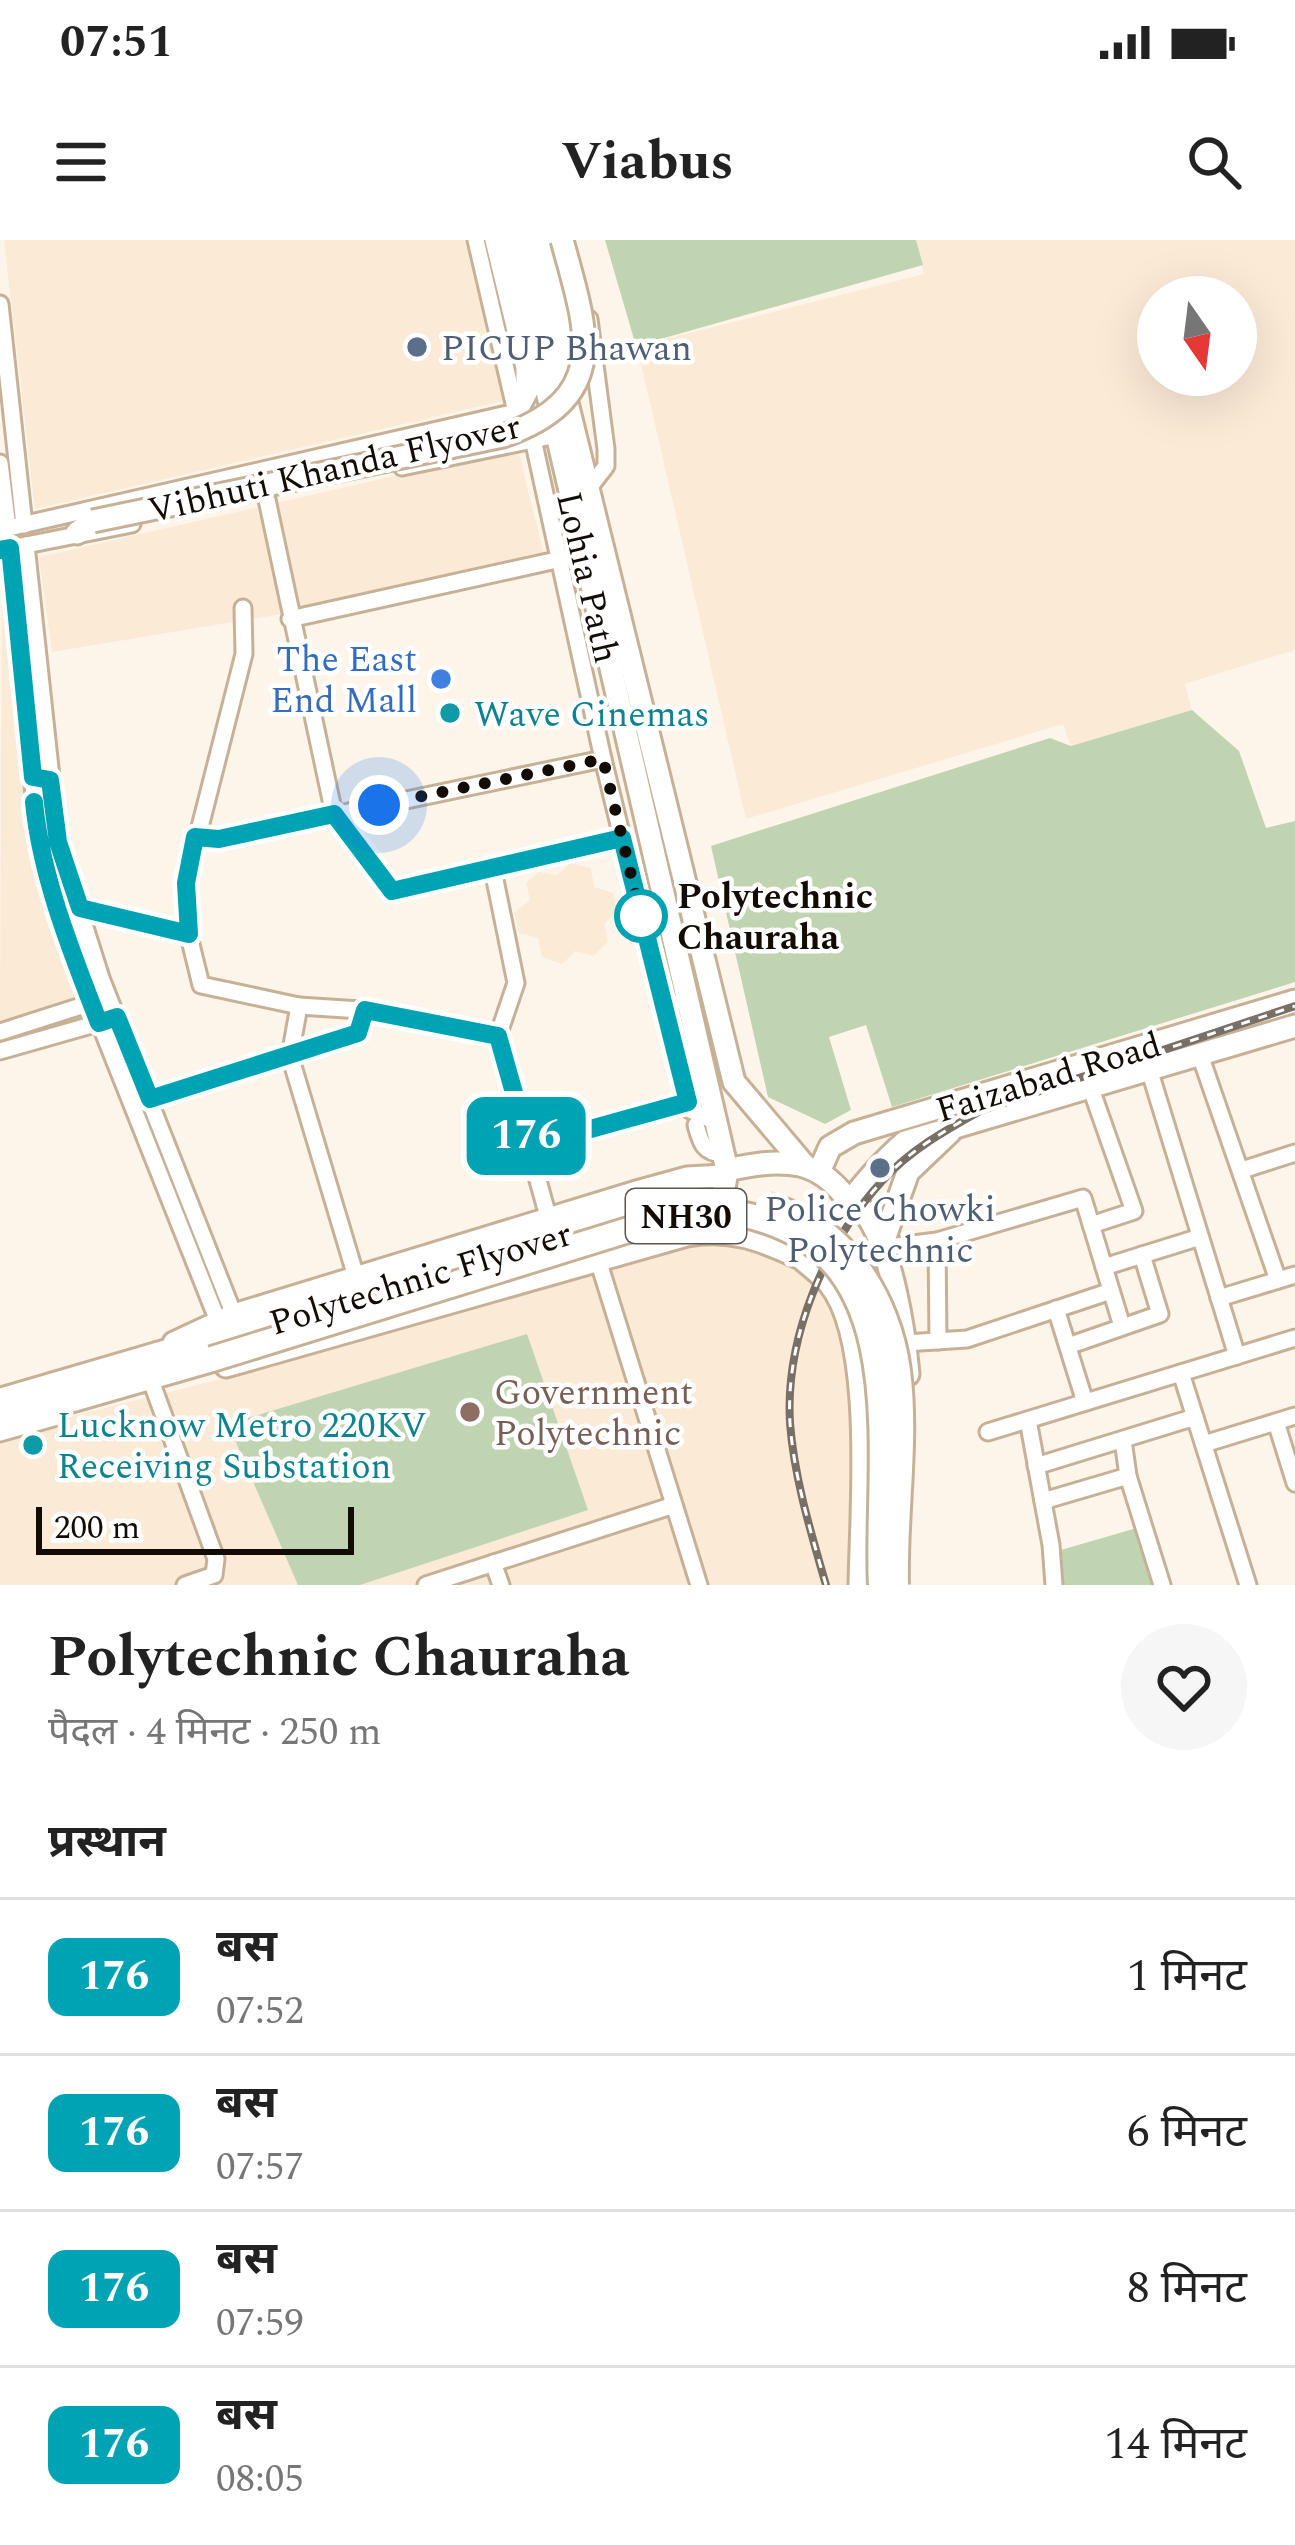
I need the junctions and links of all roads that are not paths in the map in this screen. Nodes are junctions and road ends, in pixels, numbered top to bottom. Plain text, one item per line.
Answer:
1 (476, 240) edge
2 (496, 240) edge
3 (512, 240) edge
4 (527, 240) edge
5 (542, 240) edge
6 (562, 240) edge
7 (571, 240) edge
8 (0, 304) edge
9 (516, 412) junction
10 (466, 424) junction
11 (557, 435) junction
12 (533, 439) junction
13 (472, 454) junction
14 (0, 463) edge
15 (583, 465) junction
16 (266, 495) junction
17 (591, 498) junction
18 (85, 527) junction
19 (10, 528) edge
20 (12, 548) edge
21 (560, 559) junction
22 (243, 608) dead end
23 (290, 619) junction
24 (603, 759) junction
25 (41, 779) junction
26 (334, 814) junction
27 (195, 837) junction
28 (622, 838) junction
29 (494, 870) junction
30 (80, 908) junction
31 (189, 934) junction
32 (109, 997) junction
33 (687, 1000) junction
34 (1295, 1001) edge
35 (92, 1003) junction
36 (299, 1006) junction
37 (663, 1006) junction
38 (365, 1010) junction
39 (117, 1017) junction
40 (99, 1023) junction
41 (1295, 1026) edge
42 (5, 1030) edge
43 (498, 1036) junction
44 (684, 1040) junction
45 (7, 1049) edge
46 (1200, 1055) junction
47 (290, 1056) junction
48 (1149, 1069) junction
49 (1090, 1086) junction
50 (150, 1099) junction
51 (688, 1102) junction
52 (758, 1113) junction
53 (964, 1121) junction
54 (707, 1124) junction
55 (529, 1146) junction
56 (1295, 1154) edge
57 (724, 1167) junction
58 (812, 1169) junction
59 (1242, 1170) junction
60 (682, 1179) junction
61 (848, 1200) junction
62 (187, 1219) junction
63 (549, 1220) junction
64 (1091, 1225) junction
65 (718, 1230) junction
66 (687, 1235) junction
67 (1200, 1237) junction
68 (938, 1240) junction
69 (881, 1248) junction
70 (1142, 1255) junction
71 (801, 1258) junction
72 (598, 1260) junction
73 (1104, 1267) junction
74 (1295, 1275) edge
75 (890, 1278) junction
76 (357, 1280) junction
77 (1278, 1280) junction
78 (1111, 1291) junction
79 (836, 1296) junction
80 (1219, 1298) junction
81 (1056, 1309) junction
82 (1122, 1326) junction
83 (218, 1334) junction
84 (1295, 1338) edge
85 (938, 1341) junction
86 (905, 1343) junction
87 (1068, 1346) junction
88 (1237, 1356) junction
89 (144, 1369) junction
90 (1181, 1373) junction
91 (70, 1400) junction
92 (0, 1401) edge
93 (1085, 1402) junction
94 (1295, 1415) edge
95 (1195, 1417) junction
96 (0, 1420) edge
97 (1028, 1420) junction
98 (1276, 1421) junction
99 (0, 1432) edge
100 (988, 1432) dead end
101 (1123, 1440) junction
102 (1204, 1444) junction
103 (1036, 1466) junction
104 (1128, 1476) junction
105 (1295, 1483) edge
106 (1043, 1501) junction
107 (674, 1505) junction
108 (493, 1563) junction
109 (185, 1585) edge
110 (426, 1585) edge
111 (501, 1585) edge
112 (699, 1585) edge
113 (860, 1585) edge
114 (881, 1585) edge
115 (896, 1585) edge
116 (906, 1585) edge
117 (1054, 1585) edge
118 (1162, 1585) edge
119 (1248, 1585) edge

1 - 9 street
2 - 9 main road
3 - 11 main road, Lohia Path
4 - 15 main road
5 - 15 main road
6 - 18 main road, Vibhuti Khanda Flyover, bridge
7 - 17 street
8 - 19 street
9 - 10 street
10 - 13 street
10 - 19 street
11 - 12 street
11 - 33 main road, Lohia Path
12 - 13 street
12 - 21 street
13 - 16 street
14 - 19 street
15 - 17 main road, Lohia Path
16 - 18 street
16 - 23 street
17 - 52 main road, Lohia Path
18 - 20 street
20 - 25 street
20 - 25 street
21 - 23 street
21 - 24 street
22 - 27 street
23 - 26 street
24 - 26 street
24 - 28 street
25 - 30 street
25 - 35 street
26 - 27 street
26 - 29 street
27 - 31 street
28 - 29 street
28 - 37 street
29 - 43 street
30 - 31 street
30 - 32 street
31 - 36 street
32 - 35 street
32 - 39 street
33 - 37 street
33 - 44 main road, Lohia Path
34 - 58 main road, Faizabad Road
35 - 40 street
35 - 42 street
36 - 38 street
36 - 47 street
37 - 44 street
38 - 43 street
38 - 47 street
39 - 40 street
39 - 50 street
40 - 45 street
40 - 62 street
41 - 46 main road, Faizabad Road
42 - 45 street
43 - 55 street
44 - 51 street
44 - 54 main road, Lohia Path
46 - 48 main road, Faizabad Road
46 - 59 street
47 - 50 street
47 - 76 street
48 - 49 main road, Faizabad Road
48 - 67 street
49 - 53 main road, Faizabad Road
49 - 64 street
50 - 62 street
51 - 54 street
51 - 55 street
52 - 54 main road
52 - 58 main road, Lohia Path
53 - 61 main road, Faizabad Road
53 - 69 main road
54 - 57 main road, Lohia Path
55 - 63 street
56 - 59 street
57 - 58 main road
57 - 60 main road
57 - 65 main road
58 - 61 main road
59 - 77 street
60 - 63 main road
60 - 66 main road
61 - 69 main road
61 - 71 main road
62 - 83 street
63 - 76 main road
64 - 68 street
64 - 73 street
65 - 66 main road
65 - 71 main road
66 - 72 main road
67 - 70 street
67 - 80 street
68 - 69 street
68 - 85 street
69 - 75 main road
70 - 73 street
70 - 82 street
71 - 79 main road
72 - 89 main road
72 - 107 street
73 - 78 street
74 - 77 street
75 - 79 main road
75 - 86 main road
76 - 83 main road
77 - 80 street
78 - 81 street
78 - 82 street
79 - 113 main road
80 - 88 street
81 - 85 street
81 - 87 street
82 - 87 street
83 - 89 highway, Polytechnic Flyover / NH30
83 - 89 main road
83 - 114 highway, Polytechnic Flyover / NH30, bridge
83 - 115 highway, Polytechnic Flyover / NH30, bridge
84 - 88 street
85 - 86 street
86 - 116 main road
87 - 93 street
88 - 90 street
89 - 91 highway, NH30
89 - 92 highway, NH30
89 - 109 street
90 - 93 street
90 - 95 street
91 - 96 highway, NH30
91 - 99 street
93 - 97 street
94 - 98 street
95 - 101 street
95 - 102 street
97 - 100 street
97 - 103 street
98 - 102 street
98 - 105 street
101 - 103 street
101 - 104 street
102 - 119 street
103 - 106 street
104 - 106 street
104 - 118 street
106 - 117 street
107 - 108 street
107 - 112 street
108 - 110 street
108 - 111 street

